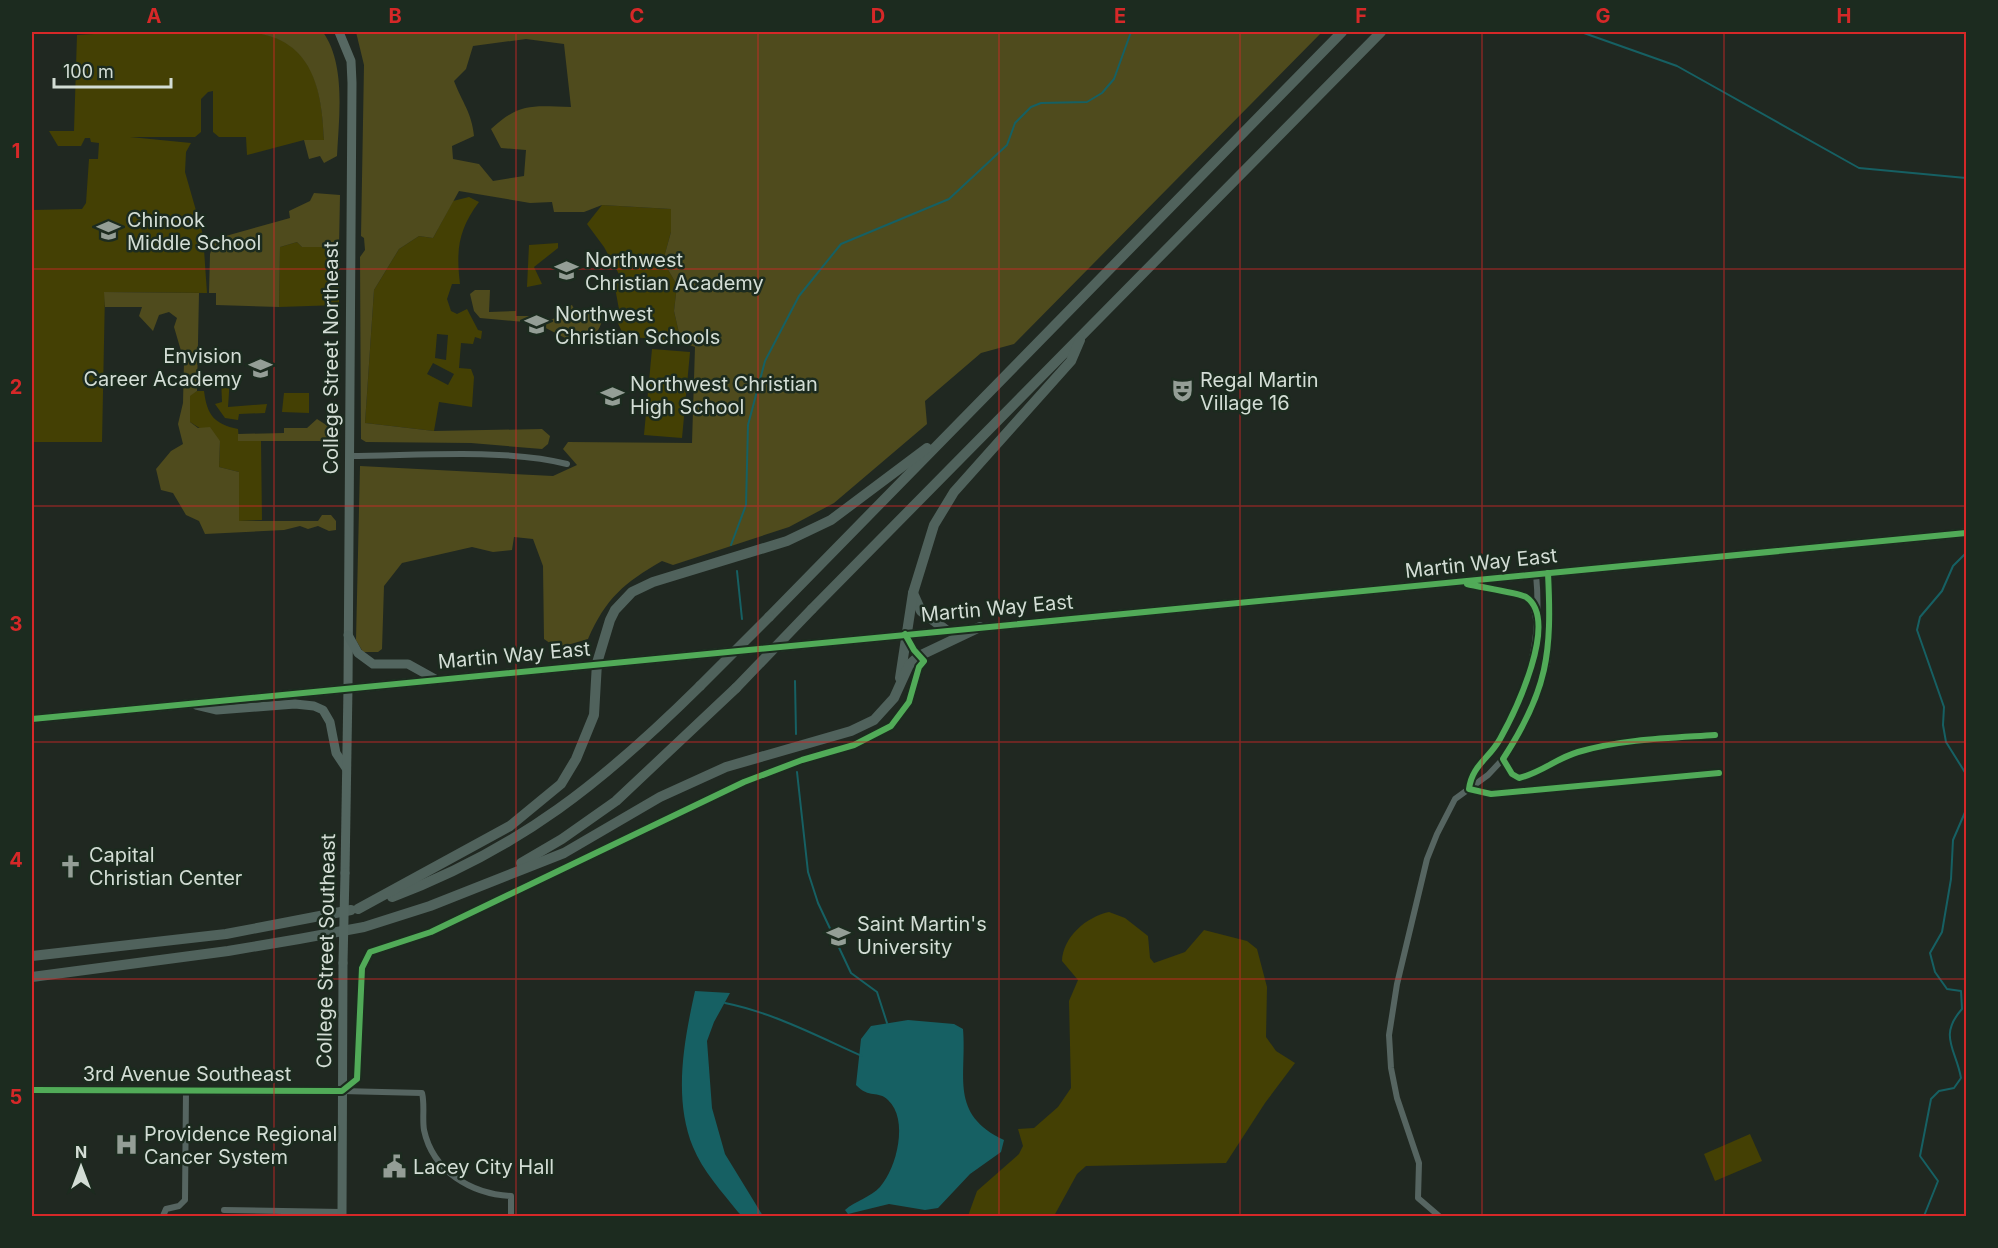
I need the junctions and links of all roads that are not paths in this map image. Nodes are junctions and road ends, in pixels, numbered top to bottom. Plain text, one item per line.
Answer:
1 (339, 32) edge
2 (1342, 32) edge
3 (1381, 32) edge
4 (1082, 335) junction
5 (956, 426) junction
6 (349, 456) junction
7 (567, 464) dead end
8 (1966, 533) edge
9 (1548, 573) junction
10 (1536, 574) junction
11 (1461, 582) junction
12 (913, 593) junction
13 (1538, 625) junction
14 (980, 627) junction
15 (946, 630) junction
16 (905, 634) junction
17 (348, 635) junction
18 (597, 663) junction
19 (435, 679) junction
20 (348, 687) junction
21 (898, 688) junction
22 (188, 704) junction
23 (32, 719) edge
24 (346, 768) junction
25 (1469, 789) junction
26 (493, 880) junction
27 (358, 909) junction
28 (32, 956) edge
29 (32, 977) edge
30 (32, 1090) edge
31 (186, 1091) junction
32 (342, 1091) junction
33 (224, 1210) dead end
34 (342, 1214) edge
35 (163, 1216) edge
36 (511, 1216) edge
37 (1439, 1216) edge

1 - 6 street, College Street Northeast
2 - 5 highway
3 - 4 highway
4 - 12 highway
4 - 26 highway, bridge
5 - 18 highway
5 - 27 highway, bridge
6 - 7 street
6 - 17 street, College Street Northeast
8 - 9 main road, Martin Way East
9 - 10 main road, Martin Way East
9 - 25 street
10 - 11 main road, Martin Way East
10 - 13 street
11 - 13 street
11 - 14 main road, Martin Way East
12 - 15 highway
12 - 16 highway
13 - 25 street
14 - 15 main road, Martin Way East
14 - 21 highway
15 - 16 main road, Martin Way East
16 - 18 main road, Martin Way East
16 - 21 highway
17 - 19 main road
17 - 20 street, College Street Northeast
18 - 19 main road, Martin Way East
18 - 27 highway
19 - 20 main road, Martin Way East
20 - 22 main road, Martin Way East
20 - 24 main road, College Street Southeast
21 - 26 highway
22 - 23 main road, Martin Way East
22 - 24 main road
24 - 32 main road, College Street Southeast, bridge
25 - 37 street
26 - 29 highway
27 - 28 highway
30 - 31 street, 3rd Avenue Southeast
31 - 32 street, 3rd Avenue Southeast
31 - 35 street
32 - 34 main road, College Street Southeast
32 - 36 street
33 - 34 street

